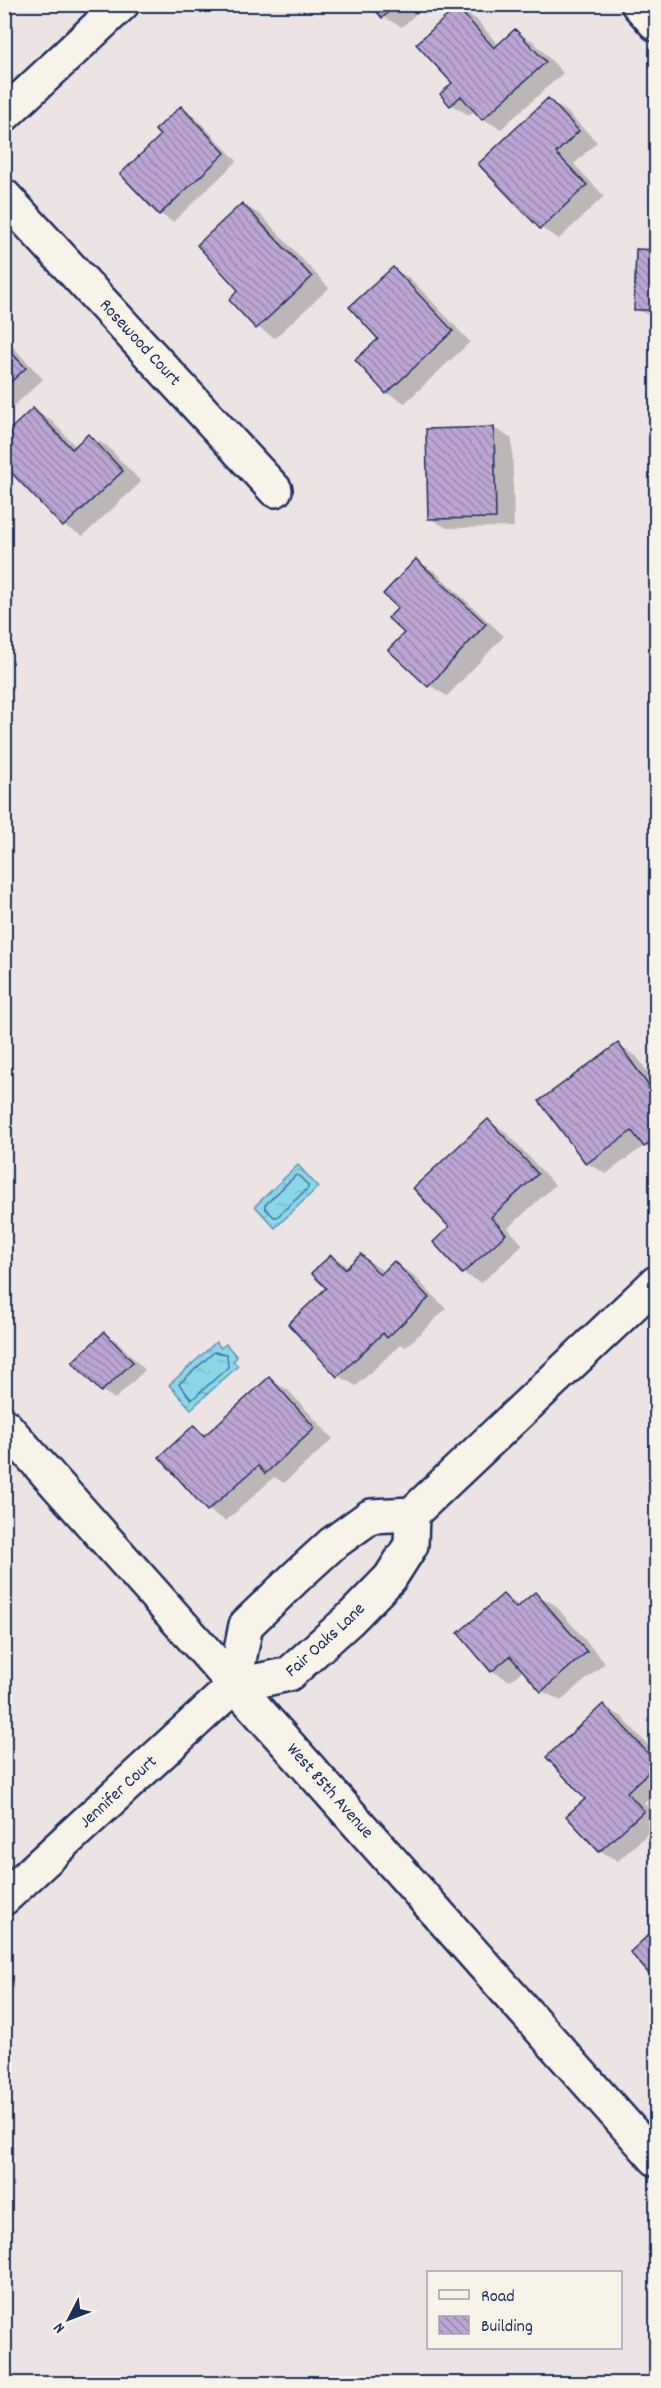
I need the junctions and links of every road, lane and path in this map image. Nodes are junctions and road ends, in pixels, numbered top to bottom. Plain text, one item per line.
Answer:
1 (122, 4) edge
2 (638, 4) edge
3 (657, 24) edge
4 (4, 115) edge
5 (4, 196) edge
6 (275, 490) dead end
7 (657, 1284) edge
8 (4, 1425) edge
9 (412, 1514) junction
10 (234, 1686) junction
11 (4, 1898) edge
12 (657, 2159) edge

1 - 4 street
2 - 3 street
5 - 6 street, Rosewood Court
7 - 9 street
8 - 10 street, West 85th Avenue
9 - 10 street, Fair Oaks Lane
9 - 10 street
10 - 11 street, Jennifer Court
10 - 12 street, West 85th Avenue

